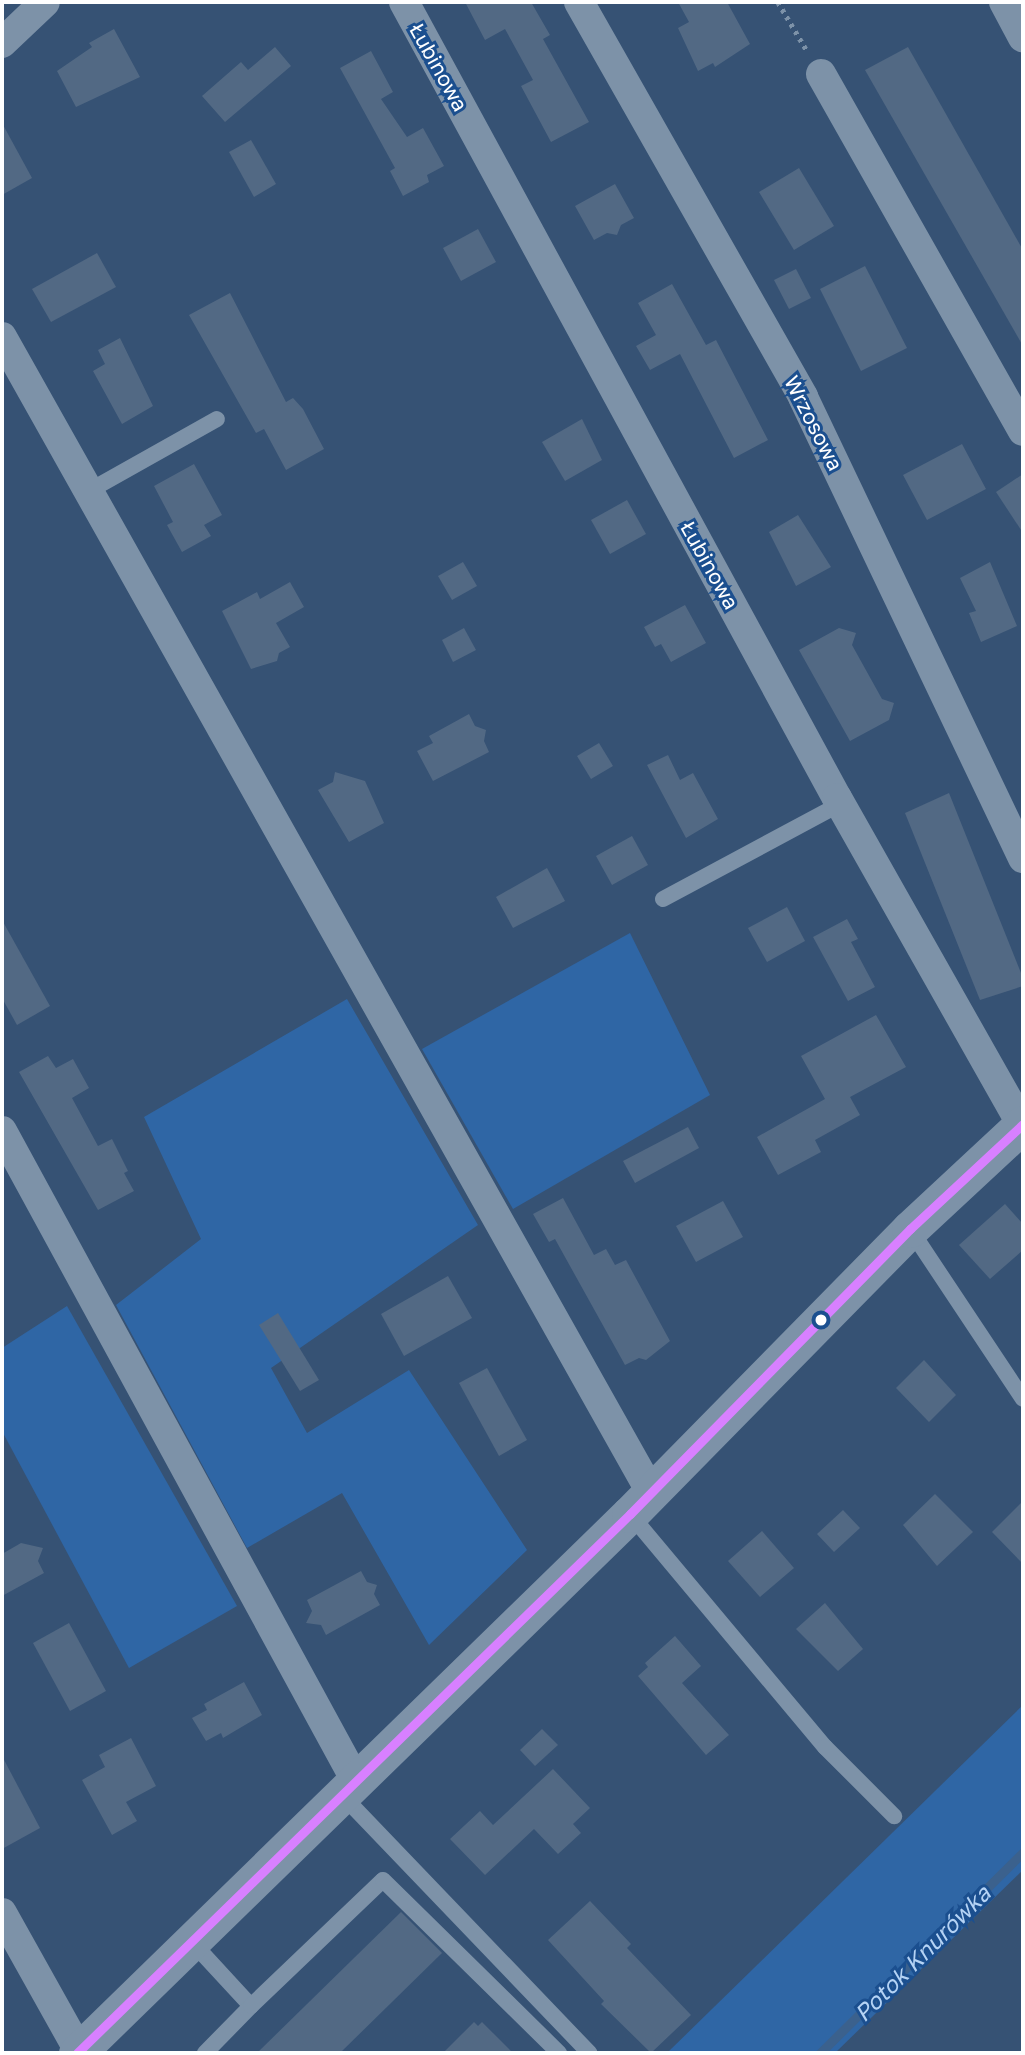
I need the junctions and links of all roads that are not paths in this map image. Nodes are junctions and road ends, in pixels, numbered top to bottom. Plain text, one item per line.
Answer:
1 (45, 2) edge
2 (404, 2) edge
3 (579, 2) edge
4 (1004, 2) edge
5 (1023, 37) edge
6 (2, 43) edge
7 (821, 74) road end
8 (2, 337) edge
9 (217, 419) dead end
10 (1023, 431) edge
11 (87, 492) junction
12 (840, 804) junction
13 (1023, 858) edge
14 (663, 899) dead end
15 (1022, 1124) edge
16 (2, 1130) edge
17 (910, 1229) junction
18 (1023, 1399) edge
19 (640, 1503) junction
20 (348, 1787) junction
21 (894, 1816) dead end
22 (2, 1913) edge
23 (191, 1941) junction
24 (251, 2006) junction
25 (78, 2052) edge
26 (205, 2053) edge
27 (559, 2053) edge
28 (589, 2053) edge

1 - 6 street
2 - 12 street, Łubinowa
3 - 13 street, Wrzosowa
4 - 5 street
7 - 10 street
8 - 11 street
9 - 11 lane
11 - 19 street
12 - 14 lane
12 - 15 street, Łubinowa
15 - 17 street
16 - 20 street
17 - 18 lane
17 - 19 street
19 - 20 street
19 - 21 lane
20 - 23 street
20 - 28 lane
22 - 25 street
23 - 24 lane
23 - 25 street
24 - 26 lane
24 - 27 lane

